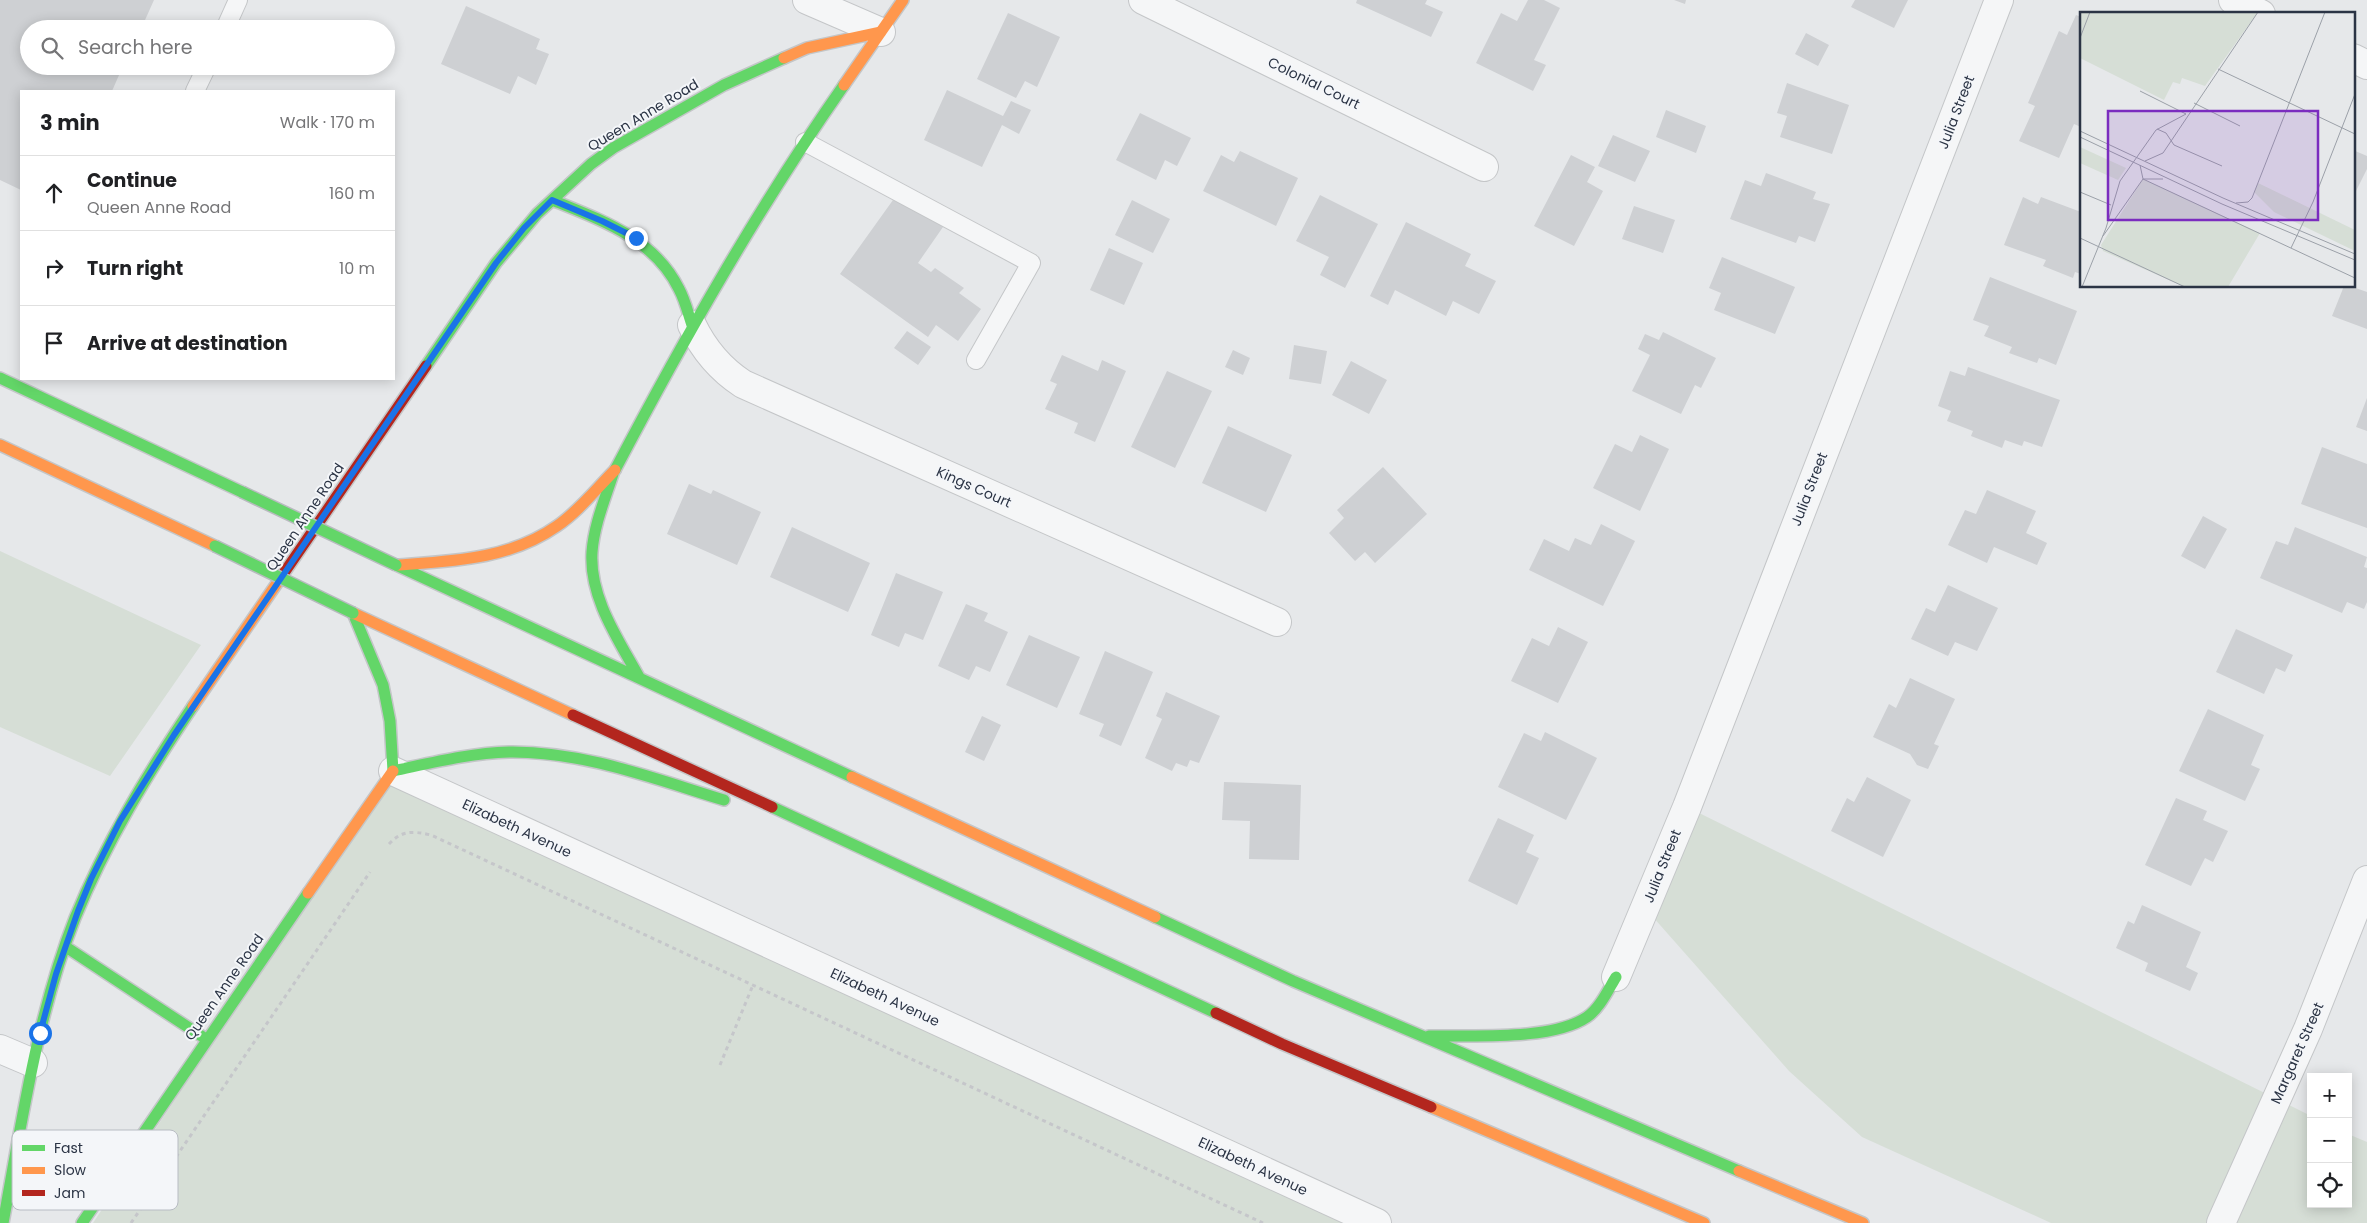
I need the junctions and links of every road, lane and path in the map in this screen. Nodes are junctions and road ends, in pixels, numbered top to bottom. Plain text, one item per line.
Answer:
1 (238, 0) edge
2 (808, 0) edge
3 (903, 0) edge
4 (1143, 0) edge
5 (1999, 0) edge
6 (2233, 0) edge
7 (2257, 12) edge
8 (229, 20) edge
9 (881, 32) junction
10 (2354, 58) edge
11 (2367, 65) edge
12 (203, 75) edge
13 (195, 90) edge
14 (806, 142) junction
15 (1484, 166) dead end
16 (552, 200) junction
17 (692, 325) junction
18 (976, 360) dead end
19 (0, 378) edge
20 (0, 445) edge
21 (614, 470) junction
22 (396, 565) junction
23 (353, 613) junction
24 (1277, 622) dead end
25 (639, 677) junction
26 (393, 771) junction
27 (804, 822) junction
28 (383, 852) dead end
29 (372, 868) dead end
30 (2367, 880) edge
31 (66, 947) junction
32 (1616, 977) joint
33 (753, 985) junction
34 (1420, 1036) junction
35 (206, 1039) junction
36 (0, 1049) edge
37 (33, 1063) junction
38 (720, 1065) dead end
39 (20, 1130) edge
40 (145, 1130) edge
41 (178, 1154) edge
42 (12, 1175) edge
43 (91, 1210) edge
44 (140, 1210) edge
45 (3, 1223) edge
46 (82, 1223) edge
47 (131, 1223) edge
48 (1262, 1223) edge
49 (1377, 1223) edge
50 (1704, 1223) edge
51 (1863, 1223) edge
52 (2221, 1223) edge

1 - 8 lane
2 - 9 street
3 - 9 main road
4 - 15 street, Colonial Court
5 - 32 street, Julia Street
6 - 7 street
9 - 14 main road
9 - 16 main road, Queen Anne Road
10 - 11 street
12 - 13 lane
14 - 17 main road
14 - 18 lane
16 - 17 main road
16 - 31 main road, Queen Anne Road
17 - 21 main road
17 - 24 street, Kings Court
19 - 22 main road, bridge
20 - 23 main road, bridge
21 - 22 main road
21 - 25 main road
22 - 25 main road
23 - 26 main road
23 - 27 main road
25 - 34 main road
26 - 27 main road
26 - 35 main road, Queen Anne Road
26 - 49 street, Elizabeth Avenue
27 - 50 main road
28 - 33 path
29 - 41 path
30 - 52 street, Margaret Street
31 - 35 main road
31 - 37 main road, Queen Anne Road
32 - 34 main road
33 - 38 path
33 - 48 path
34 - 51 main road
35 - 40 main road, Queen Anne Road
36 - 37 street
37 - 39 main road, Queen Anne Road
42 - 45 main road, Queen Anne Road
43 - 46 main road, Queen Anne Road
44 - 47 path

